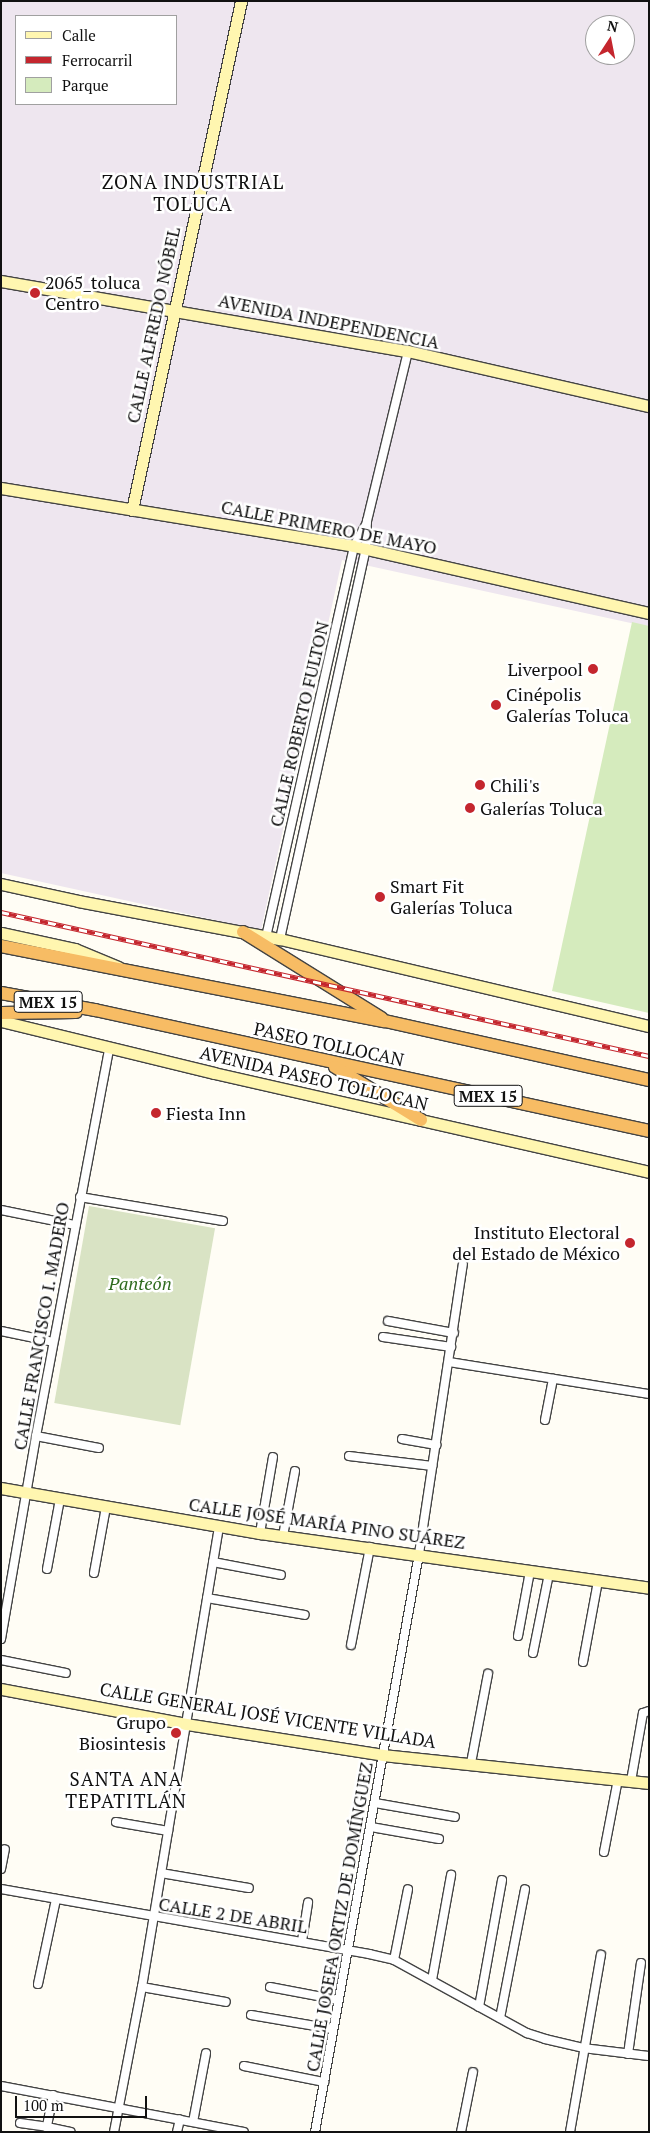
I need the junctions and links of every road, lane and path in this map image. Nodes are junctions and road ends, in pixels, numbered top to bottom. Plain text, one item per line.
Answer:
1 (241, 1) edge
2 (1, 281) edge
3 (173, 309) junction
4 (408, 351) junction
5 (649, 406) edge
6 (1, 488) edge
7 (132, 510) junction
8 (367, 521) junction
9 (354, 546) junction
10 (366, 548) junction
11 (649, 612) edge
12 (1, 884) edge
13 (242, 932) junction
14 (1, 933) edge
15 (266, 937) junction
16 (280, 940) junction
17 (1, 946) edge
18 (122, 968) junction
19 (1, 993) edge
20 (95, 1010) junction
21 (1, 1013) edge
22 (1, 1021) edge
23 (385, 1021) junction
24 (649, 1026) edge
25 (109, 1048) junction
26 (327, 1062) junction
27 (649, 1080) edge
28 (421, 1120) junction
29 (649, 1131) edge
30 (649, 1172) edge
31 (80, 1197) junction
32 (1, 1210) edge
33 (223, 1222) dead end
34 (75, 1226) junction
35 (462, 1264) dead end
36 (388, 1321) dead end
37 (1, 1331) edge
38 (454, 1333) junction
39 (383, 1337) dead end
40 (53, 1342) junction
41 (452, 1347) junction
42 (449, 1362) junction
43 (553, 1378) junction
44 (649, 1394) edge
45 (545, 1420) dead end
46 (36, 1436) junction
47 (402, 1439) dead end
48 (436, 1445) junction
49 (99, 1448) dead end
50 (350, 1456) dead end
51 (273, 1457) dead end
52 (432, 1466) junction
53 (295, 1471) dead end
54 (1, 1488) edge
55 (27, 1494) junction
56 (60, 1499) junction
57 (106, 1507) junction
58 (220, 1526) junction
59 (260, 1533) junction
60 (283, 1536) junction
61 (370, 1547) junction
62 (419, 1554) junction
63 (214, 1562) junction
64 (47, 1568) dead end
65 (530, 1571) junction
66 (94, 1573) dead end
67 (549, 1574) junction
68 (281, 1575) dead end
69 (598, 1581) junction
70 (649, 1588) edge
71 (207, 1598) junction
72 (305, 1616) dead end
73 (518, 1636) dead end
74 (1, 1639) edge
75 (351, 1645) dead end
76 (534, 1654) dead end
77 (1, 1660) edge
78 (583, 1662) dead end
79 (66, 1673) dead end
80 (488, 1674) dead end
81 (1, 1689) edge
82 (649, 1711) edge
83 (186, 1724) junction
84 (383, 1755) junction
85 (472, 1763) junction
86 (618, 1779) junction
87 (630, 1780) junction
88 (649, 1783) edge
89 (375, 1803) junction
90 (455, 1817) dead end
91 (116, 1822) dead end
92 (370, 1827) junction
93 (168, 1831) junction
94 (439, 1839) dead end
95 (5, 1849) dead end
96 (604, 1852) dead end
97 (1, 1868) edge
98 (161, 1873) junction
99 (451, 1875) dead end
100 (502, 1880) dead end
101 (249, 1888) dead end
102 (1, 1889) edge
103 (408, 1889) dead end
104 (525, 1889) dead end
105 (56, 1899) junction
106 (308, 1902) dead end
107 (154, 1918) junction
108 (302, 1941) junction
109 (347, 1950) junction
110 (600, 1955) dead end
111 (394, 1960) junction
112 (641, 1963) dead end
113 (432, 1980) junction
114 (38, 1984) dead end
115 (142, 1987) junction
116 (270, 1987) dead end
117 (338, 2000) junction
118 (226, 2002) dead end
119 (480, 2007) junction
120 (251, 2015) dead end
121 (500, 2018) junction
122 (333, 2029) junction
123 (583, 2048) junction
124 (206, 2053) dead end
125 (628, 2054) junction
126 (649, 2056) edge
127 (244, 2066) dead end
128 (472, 2072) dead end
129 (324, 2082) junction
130 (1, 2086) edge
131 (53, 2095) junction
132 (118, 2107) junction
133 (180, 2119) junction
134 (193, 2122) junction
135 (20, 2123) dead end
136 (47, 2127) junction
137 (204, 2128) edge
138 (70, 2132) edge
139 (114, 2132) edge
140 (178, 2132) edge
141 (244, 2132) edge
142 (315, 2132) edge
143 (462, 2132) edge
144 (570, 2132) edge

1 - 3 main road, CALLE ALFREDO NÓBEL
2 - 3 main road, AVENIDA INDEPENDENCIA
3 - 4 main road, AVENIDA INDEPENDENCIA
3 - 7 main road, CALLE ALFREDO NÓBEL
4 - 5 main road, AVENIDA INDEPENDENCIA
4 - 8 street, CALLE ROBERTO FULTON
6 - 7 main road, CALLE PRIMERO DE MAYO
7 - 9 main road, CALLE PRIMERO DE MAYO
8 - 9 street, CALLE ROBERTO FULTON
8 - 10 street, CALLE ROBERTO FULTON
9 - 10 main road, CALLE PRIMERO DE MAYO
9 - 15 street, CALLE ROBERTO FULTON
10 - 11 main road, CALLE PRIMERO DE MAYO
10 - 16 street, CALLE ROBERTO FULTON
12 - 13 main road
13 - 15 main road
13 - 23 highway
14 - 18 main road
15 - 16 main road
16 - 24 main road
17 - 18 highway
18 - 23 highway, PASEO TOLLOCAN
19 - 20 highway, PASEO TOLLOCAN / MEX 15
20 - 21 highway
20 - 26 highway, PASEO TOLLOCAN / MEX 15
22 - 25 main road, AVENIDA PASEO TOLLOCAN
23 - 27 highway, PASEO TOLLOCAN
25 - 28 main road, AVENIDA PASEO TOLLOCAN
25 - 31 street, CALLE FRANCISCO I. MADERO
26 - 28 highway
26 - 29 highway, PASEO TOLLOCAN / MEX 15
28 - 30 main road, AVENIDA PASEO TOLLOCAN
31 - 33 street
31 - 34 street, CALLE FRANCISCO I. MADERO
32 - 34 street
34 - 40 street, CALLE FRANCISCO I. MADERO
35 - 38 street, CALLE JOSEFA ORTIZ DE DOMÍNGUEZ
36 - 38 street
37 - 40 street
38 - 41 street, CALLE JOSEFA ORTIZ DE DOMÍNGUEZ
39 - 41 street
40 - 46 street, CALLE FRANCISCO I. MADERO
41 - 42 street, CALLE JOSEFA ORTIZ DE DOMÍNGUEZ
42 - 43 street
42 - 48 street, CALLE JOSEFA ORTIZ DE DOMÍNGUEZ
43 - 44 street
43 - 45 street
46 - 49 street
46 - 55 street, CALLE FRANCISCO I. MADERO
47 - 48 street
48 - 52 street, CALLE JOSEFA ORTIZ DE DOMÍNGUEZ
50 - 52 street
51 - 59 street
52 - 62 street, CALLE JOSEFA ORTIZ DE DOMÍNGUEZ
53 - 60 street
54 - 55 main road, CALLE JOSÉ MARÍA PINO SUÁREZ
55 - 56 main road, CALLE JOSÉ MARÍA PINO SUÁREZ
55 - 74 street, CALLE FRANCISCO I. MADERO
56 - 57 main road, CALLE JOSÉ MARÍA PINO SUÁREZ
56 - 64 street
57 - 58 main road, CALLE JOSÉ MARÍA PINO SUÁREZ
57 - 66 street
58 - 59 main road, CALLE JOSÉ MARÍA PINO SUÁREZ
58 - 63 street
59 - 60 main road, CALLE JOSÉ MARÍA PINO SUÁREZ
60 - 61 main road, CALLE JOSÉ MARÍA PINO SUÁREZ
61 - 62 main road, CALLE JOSÉ MARÍA PINO SUÁREZ
61 - 75 street
62 - 65 main road, CALLE JOSÉ MARÍA PINO SUÁREZ
62 - 84 street, CALLE JOSEFA ORTIZ DE DOMÍNGUEZ
63 - 68 street
63 - 71 street
65 - 67 main road, CALLE JOSÉ MARÍA PINO SUÁREZ
65 - 73 street
67 - 69 main road, CALLE JOSÉ MARÍA PINO SUÁREZ
67 - 76 street
69 - 70 main road, CALLE JOSÉ MARÍA PINO SUÁREZ
69 - 78 street
71 - 72 street
71 - 83 street
77 - 79 street
80 - 85 street
81 - 83 main road, CALLE GENERAL JOSÉ VICENTE VILLADA
82 - 87 street
83 - 84 main road, CALLE GENERAL JOSÉ VICENTE VILLADA
83 - 93 street
84 - 85 main road, CALLE GENERAL JOSÉ VICENTE VILLADA
84 - 89 street, CALLE JOSEFA ORTIZ DE DOMÍNGUEZ
85 - 86 main road, CALLE GENERAL JOSÉ VICENTE VILLADA
86 - 87 main road, CALLE GENERAL JOSÉ VICENTE VILLADA
86 - 96 street
87 - 88 main road, CALLE GENERAL JOSÉ VICENTE VILLADA
89 - 90 street
89 - 92 street, CALLE JOSEFA ORTIZ DE DOMÍNGUEZ
91 - 93 street
92 - 94 street
92 - 109 street, CALLE JOSEFA ORTIZ DE DOMÍNGUEZ
93 - 98 street
95 - 97 street
98 - 101 street
98 - 107 street
99 - 113 street
100 - 119 street
102 - 105 street, CALLE 2 DE ABRIL
103 - 111 street
104 - 121 street
105 - 107 street, CALLE 2 DE ABRIL
105 - 114 street
106 - 108 street
107 - 108 street, CALLE 2 DE ABRIL
107 - 115 street
108 - 109 street, CALLE 2 DE ABRIL
109 - 111 street, CALLE 2 DE ABRIL
109 - 117 street, CALLE JOSEFA ORTIZ DE DOMÍNGUEZ
110 - 123 street
111 - 113 street, CALLE 2 DE ABRIL
112 - 125 street
113 - 119 street, CALLE 2 DE ABRIL
115 - 118 street
115 - 132 street
116 - 117 street
117 - 122 street, CALLE JOSEFA ORTIZ DE DOMÍNGUEZ
119 - 121 street, CALLE 2 DE ABRIL
120 - 122 street
121 - 123 street, CALLE 2 DE ABRIL
122 - 129 street, CALLE JOSEFA ORTIZ DE DOMÍNGUEZ
123 - 125 street, CALLE 2 DE ABRIL
123 - 144 street
124 - 134 street
125 - 126 street, CALLE 2 DE ABRIL
127 - 129 street
128 - 143 street
129 - 142 street, CALLE JOSEFA ORTIZ DE DOMÍNGUEZ
130 - 131 street
131 - 132 street
131 - 136 street
132 - 133 street
132 - 139 street
133 - 134 street
133 - 140 street
134 - 137 street
135 - 136 street
136 - 138 street
137 - 141 street

